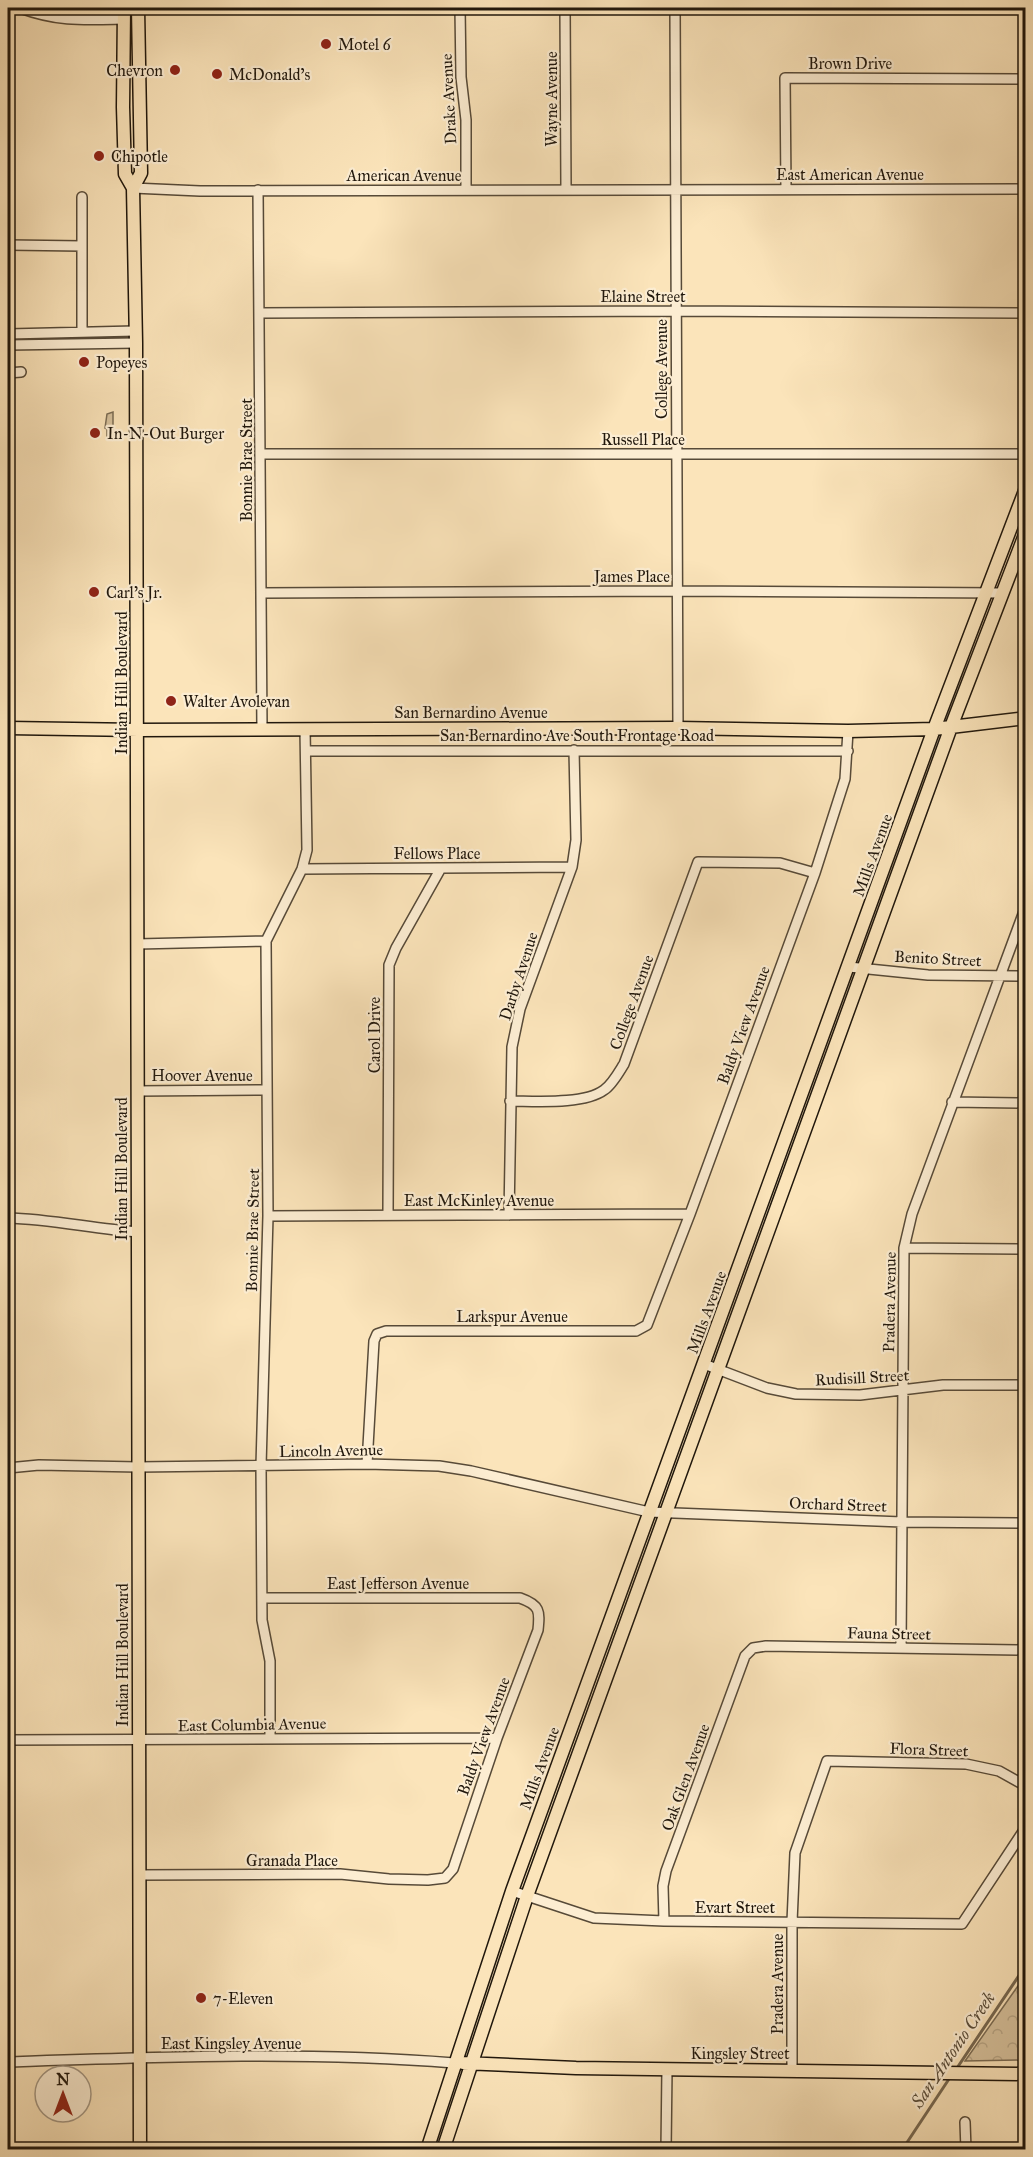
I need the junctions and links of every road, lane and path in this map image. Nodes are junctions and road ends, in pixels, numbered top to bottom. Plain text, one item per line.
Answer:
1 (20, 8) edge
2 (138, 8) edge
3 (460, 8) edge
4 (565, 8) edge
5 (675, 8) edge
6 (124, 13) edge
7 (1026, 79) edge
8 (133, 188) junction
9 (675, 189) junction
10 (786, 189) junction
11 (1026, 189) edge
12 (258, 190) junction
13 (466, 190) junction
14 (566, 190) junction
15 (82, 197) dead end
16 (8, 245) edge
17 (82, 246) junction
18 (676, 311) junction
19 (260, 313) junction
20 (1026, 313) edge
21 (82, 332) junction
22 (8, 334) edge
23 (135, 337) junction
24 (8, 345) edge
25 (21, 372) dead end
26 (8, 373) edge
27 (677, 453) junction
28 (261, 454) junction
29 (1026, 454) edge
30 (1026, 488) edge
31 (1026, 532) edge
32 (678, 591) junction
33 (261, 592) junction
34 (987, 592) junction
35 (1003, 593) junction
36 (1025, 718) edge
37 (951, 727) junction
38 (8, 728) edge
39 (678, 728) junction
40 (305, 729) junction
41 (934, 729) junction
42 (138, 730) junction
43 (262, 730) junction
44 (848, 731) junction
45 (574, 750) junction
46 (306, 751) junction
47 (848, 751) junction
48 (572, 867) junction
49 (441, 868) junction
50 (302, 869) junction
51 (815, 873) junction
52 (1026, 906) edge
53 (266, 941) junction
54 (137, 944) junction
55 (849, 967) junction
56 (865, 968) junction
57 (999, 975) junction
58 (1026, 976) edge
59 (137, 1090) junction
60 (267, 1090) junction
61 (510, 1101) junction
62 (952, 1102) junction
63 (1026, 1103) edge
64 (690, 1214) junction
65 (388, 1215) junction
66 (509, 1215) junction
67 (268, 1216) junction
68 (8, 1218) edge
69 (138, 1232) junction
70 (904, 1248) junction
71 (1026, 1249) edge
72 (647, 1325) joint
73 (704, 1364) junction
74 (718, 1370) junction
75 (1026, 1385) edge
76 (903, 1390) junction
77 (367, 1464) junction
78 (261, 1466) junction
79 (138, 1467) junction
80 (8, 1468) edge
81 (649, 1512) junction
82 (665, 1512) junction
83 (902, 1522) junction
84 (1026, 1523) edge
85 (262, 1598) junction
86 (533, 1603) joint
87 (753, 1648) joint
88 (901, 1648) junction
89 (1026, 1650) edge
90 (497, 1738) junction
91 (270, 1739) junction
92 (8, 1740) edge
93 (138, 1741) junction
94 (827, 1761) joint
95 (1026, 1786) edge
96 (1026, 1827) edge
97 (139, 1875) junction
98 (445, 1878) joint
99 (512, 1891) junction
100 (526, 1896) junction
101 (664, 1921) junction
102 (792, 1922) junction
103 (139, 2058) junction
104 (8, 2062) edge
105 (454, 2063) junction
106 (470, 2064) junction
107 (667, 2069) junction
108 (792, 2070) junction
109 (1026, 2074) edge
110 (965, 2122) dead end
111 (140, 2150) edge
112 (427, 2150) edge
113 (443, 2150) edge
114 (666, 2150) edge
115 (966, 2150) edge

1 - 6 street
2 - 8 main road
3 - 13 street, Drake Avenue
4 - 14 street, Wayne Avenue
5 - 9 street, College Avenue
6 - 8 main road
7 - 10 street, Brown Drive
8 - 12 street, American Avenue
8 - 23 main road, Indian Hill Boulevard
9 - 10 street, East American Avenue
9 - 14 street, American Avenue
9 - 18 street, College Avenue
10 - 11 street, East American Avenue
12 - 13 street, American Avenue
12 - 19 street, Bonnie Brae Street
13 - 14 street, American Avenue
15 - 17 street
16 - 17 street
17 - 21 street
18 - 19 street, Elaine Street
18 - 20 street, Elaine Street
18 - 27 street, College Avenue
19 - 28 street, Bonnie Brae Street
21 - 22 street
21 - 23 street
23 - 24 street
23 - 42 main road, Indian Hill Boulevard
25 - 26 street
27 - 28 street, Russell Place
27 - 29 street, Russell Place
27 - 32 street, College Avenue
28 - 33 street, Bonnie Brae Street
30 - 34 main road, Mills Avenue
31 - 35 main road, Mills Avenue
32 - 33 street, James Place
32 - 34 street, James Place
32 - 39 street, College Avenue
33 - 43 street, Bonnie Brae Street
34 - 35 street, James Place
34 - 41 main road, Mills Avenue
35 - 37 main road, Mills Avenue
36 - 37 main road, San Bernardino Avenue
37 - 41 main road, San Bernardino Avenue
37 - 56 main road, Mills Avenue
38 - 42 main road, San Bernardino Avenue
39 - 40 main road, San Bernardino Avenue
39 - 44 main road, San Bernardino Avenue
40 - 43 main road, San Bernardino Avenue
40 - 46 street, Bonnie Brae Street
41 - 44 main road, San Bernardino Avenue
41 - 55 main road, Mills Avenue
42 - 43 main road, San Bernardino Avenue
42 - 54 main road, Indian Hill Boulevard
44 - 47 street, Baldy View Avenue
45 - 46 street, San Bernardino Ave South Frontage Road
45 - 47 street, San Bernardino Ave South Frontage Road
45 - 48 street, Darby Avenue
46 - 50 street, Bonnie Brae Street
47 - 51 street, Baldy View Avenue
48 - 49 street, Fellows Place
48 - 61 street, Darby Avenue
49 - 50 street, Fellows Place
49 - 65 street, Carol Drive
50 - 53 street, Bonnie Brae Street
51 - 61 street, College Avenue
51 - 64 street, Baldy View Avenue
52 - 57 street, Pradera Avenue
53 - 54 street
53 - 60 street, Bonnie Brae Street
54 - 59 main road, Indian Hill Boulevard
55 - 56 street, Benito Street
55 - 73 main road, Mills Avenue
56 - 57 street, Benito Street
56 - 74 main road, Mills Avenue
57 - 58 street, Benito Street
57 - 62 street, Pradera Avenue
59 - 60 street, Hoover Avenue
59 - 69 main road, Indian Hill Boulevard
60 - 67 street, Bonnie Brae Street
61 - 66 street, Darby Avenue
62 - 63 street
62 - 70 street, Pradera Avenue
64 - 66 street, East McKinley Avenue
64 - 72 street, Baldy View Avenue
65 - 66 street, East McKinley Avenue
65 - 67 street, East McKinley Avenue
67 - 78 street, Bonnie Brae Street
68 - 69 street
69 - 79 main road, Indian Hill Boulevard
70 - 71 street
70 - 76 street, Pradera Avenue
72 - 77 street, Larkspur Avenue
73 - 74 street, Rudisill Street
73 - 81 main road, Mills Avenue
74 - 76 street, Rudisill Street
74 - 82 main road, Mills Avenue
75 - 76 street, Rudisill Street
76 - 83 street, Pradera Avenue
77 - 78 street, Lincoln Avenue
77 - 81 street, Lincoln Avenue
78 - 79 street, Lincoln Avenue
78 - 85 street, Bonnie Brae Street
79 - 80 street, Lincoln Avenue
79 - 93 main road, Indian Hill Boulevard
81 - 82 street, Orchard Street
81 - 99 main road, Mills Avenue
82 - 83 street, Orchard Street
82 - 100 main road, Mills Avenue
83 - 84 street, Orchard Street
83 - 88 street, Pradera Avenue
85 - 86 street, East Jefferson Avenue
85 - 91 street, Bonnie Brae Street
86 - 90 street, Baldy View Avenue
87 - 88 street, Fauna Street
87 - 101 street, Oak Glen Avenue
88 - 89 street, Fauna Street
90 - 91 street, East Columbia Avenue
90 - 98 street, Baldy View Avenue
91 - 93 street, East Columbia Avenue
92 - 93 street, East Columbia Avenue
93 - 97 main road, Indian Hill Boulevard
94 - 95 street, Flora Street
94 - 102 street, Pradera Avenue
96 - 102 street, Evart Street
97 - 98 street, Granada Place
97 - 103 main road, Indian Hill Boulevard
99 - 100 street, Evart Street
99 - 105 main road, Mills Avenue
100 - 101 street, Evart Street
100 - 106 main road, Mills Avenue
101 - 102 street, Evart Street
102 - 108 street, Pradera Avenue
103 - 104 street, East Kingsley Avenue
103 - 105 street, East Kingsley Avenue
103 - 111 main road, Indian Hill Boulevard
105 - 106 main road, Kingsley Street
105 - 112 main road, Mills Avenue
106 - 107 main road, Kingsley Street
106 - 113 main road, Mills Avenue
107 - 108 main road, Kingsley Street
107 - 114 street
108 - 109 main road, Kingsley Street
110 - 115 street

